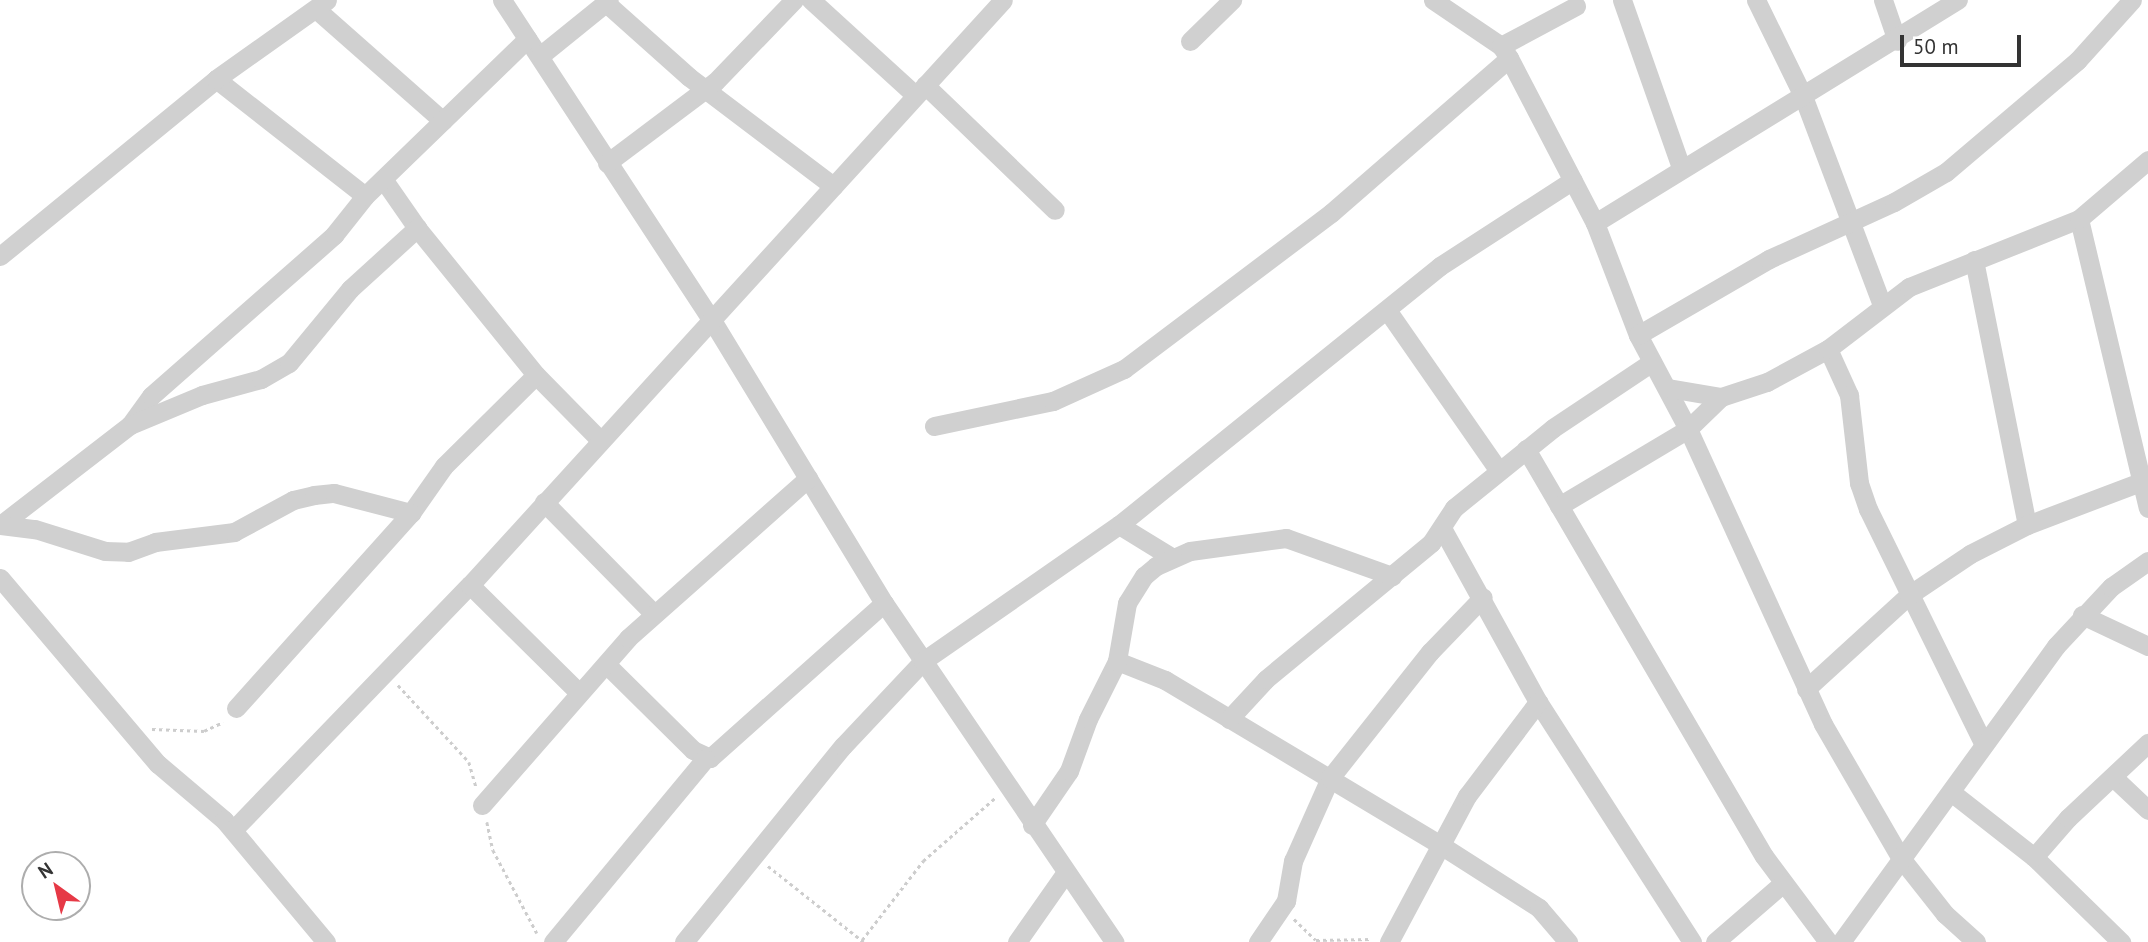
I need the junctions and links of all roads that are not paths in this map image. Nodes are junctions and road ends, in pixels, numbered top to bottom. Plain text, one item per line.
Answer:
1 (502, 0) edge
2 (794, 0) edge
3 (811, 0) edge
4 (1232, 0) edge
5 (1433, 0) edge
6 (1622, 0) edge
7 (1756, 0) edge
8 (1883, 0) edge
9 (1958, 0) edge
10 (2132, 0) edge
11 (607, 1) edge
12 (999, 1) edge
13 (322, 4) edge
14 (1576, 6) dead end
15 (527, 39) junction
16 (1189, 41) dead end
17 (1897, 41) junction
18 (1505, 52) junction
19 (541, 55) junction
20 (216, 79) junction
21 (704, 90) junction
22 (920, 90) junction
23 (1803, 96) junction
24 (443, 121) junction
25 (2148, 160) edge
26 (607, 163) junction
27 (1681, 168) junction
28 (383, 179) junction
29 (1573, 180) junction
30 (833, 186) junction
31 (365, 195) junction
32 (1055, 210) dead end
33 (2079, 219) junction
34 (1853, 220) junction
35 (1595, 223) junction
36 (417, 228) junction
37 (0, 256) edge
38 (1974, 260) junction
39 (1882, 305) junction
40 (1387, 310) junction
41 (713, 322) junction
42 (1638, 335) junction
43 (1828, 349) junction
44 (1653, 362) junction
45 (536, 375) junction
46 (1668, 388) junction
47 (1721, 397) junction
48 (130, 425) junction
49 (934, 426) dead end
50 (1688, 429) junction
51 (599, 439) junction
52 (1526, 449) junction
53 (1499, 471) junction
54 (808, 478) junction
55 (2140, 482) junction
56 (544, 502) junction
57 (1559, 506) junction
58 (2148, 508) edge
59 (411, 513) junction
60 (1, 524) edge
61 (1119, 525) junction
62 (2027, 525) junction
63 (1442, 528) junction
64 (1171, 557) junction
65 (2148, 561) edge
66 (1392, 576) junction
67 (0, 578) edge
68 (470, 586) junction
69 (1909, 596) junction
70 (1483, 597) junction
71 (884, 603) junction
72 (653, 613) junction
73 (2082, 614) junction
74 (2148, 646) edge
75 (923, 661) junction
76 (1116, 661) junction
77 (607, 665) junction
78 (1807, 689) junction
79 (579, 694) junction
80 (1538, 702) junction
81 (236, 708) road end
82 (1229, 719) junction
83 (1983, 743) junction
84 (2148, 743) edge
85 (705, 759) junction
86 (2113, 777) junction
87 (1330, 778) junction
88 (1951, 792) junction
89 (482, 805) dead end
90 (2148, 810) edge
91 (1031, 825) junction
92 (233, 830) junction
93 (1439, 844) junction
94 (1900, 857) junction
95 (2034, 857) junction
96 (1064, 875) junction
97 (1782, 884) junction
98 (1385, 941) edge
99 (1687, 941) edge
100 (326, 942) edge
101 (553, 942) edge
102 (684, 942) edge
103 (1017, 942) edge
104 (1114, 942) edge
105 (1258, 942) edge
106 (1568, 942) edge
107 (1715, 942) edge
108 (1828, 942) edge
109 (1841, 942) edge
110 (1976, 942) edge
111 (2121, 942) edge

1 - 15 street
2 - 21 street
3 - 22 street
4 - 16 street
5 - 18 street
6 - 27 street
7 - 23 street
8 - 17 street
9 - 17 street
10 - 34 street
11 - 19 street
11 - 21 street
12 - 22 street
13 - 20 street
13 - 24 street
14 - 18 street
15 - 19 street
15 - 24 street
17 - 23 street
18 - 29 street
18 - 49 street
19 - 26 street
20 - 31 street
20 - 37 street
21 - 26 street
21 - 30 street
22 - 30 street
22 - 32 street
23 - 27 street
23 - 34 street
24 - 28 street
25 - 33 street
26 - 41 street
27 - 35 street
28 - 31 street
28 - 36 street
29 - 35 street
29 - 40 street
30 - 41 street
31 - 48 street
33 - 38 street
33 - 55 street
34 - 39 street
34 - 42 street
35 - 42 street
36 - 45 street
36 - 48 street
38 - 39 street
38 - 62 street
39 - 43 street
40 - 53 street
40 - 61 street
41 - 51 street
41 - 54 street
42 - 44 street
43 - 47 street
43 - 69 street
44 - 46 street
44 - 52 street
45 - 51 street
45 - 59 street
46 - 47 street
46 - 50 street
47 - 50 street
48 - 60 street
50 - 57 street
50 - 78 street
51 - 56 street
52 - 53 street
52 - 57 street
53 - 63 street
54 - 71 street
54 - 72 street
55 - 58 street
55 - 62 street
56 - 68 street
56 - 72 street
57 - 97 street
59 - 60 street
59 - 81 street
61 - 64 street
61 - 75 street
62 - 69 street
63 - 66 street
63 - 70 street
64 - 66 street
64 - 76 street
65 - 73 street
66 - 82 street
67 - 92 street
68 - 79 street
68 - 92 street
69 - 78 street
69 - 83 street
70 - 80 street
70 - 87 street
71 - 75 street
71 - 85 street
72 - 77 street
73 - 74 street
73 - 83 street
75 - 91 street
75 - 102 street
76 - 82 street
76 - 91 street
77 - 79 street
77 - 85 street
78 - 94 street
79 - 89 street
80 - 93 street
80 - 99 street
82 - 87 street
83 - 88 street
84 - 86 street
85 - 101 street
86 - 90 street
86 - 95 street
87 - 93 street
87 - 105 street
88 - 94 street
88 - 95 street
91 - 96 street
92 - 100 street
93 - 98 street
93 - 106 street
94 - 109 street
94 - 110 street
95 - 111 street
96 - 103 street
96 - 104 street
97 - 107 street
97 - 108 street

